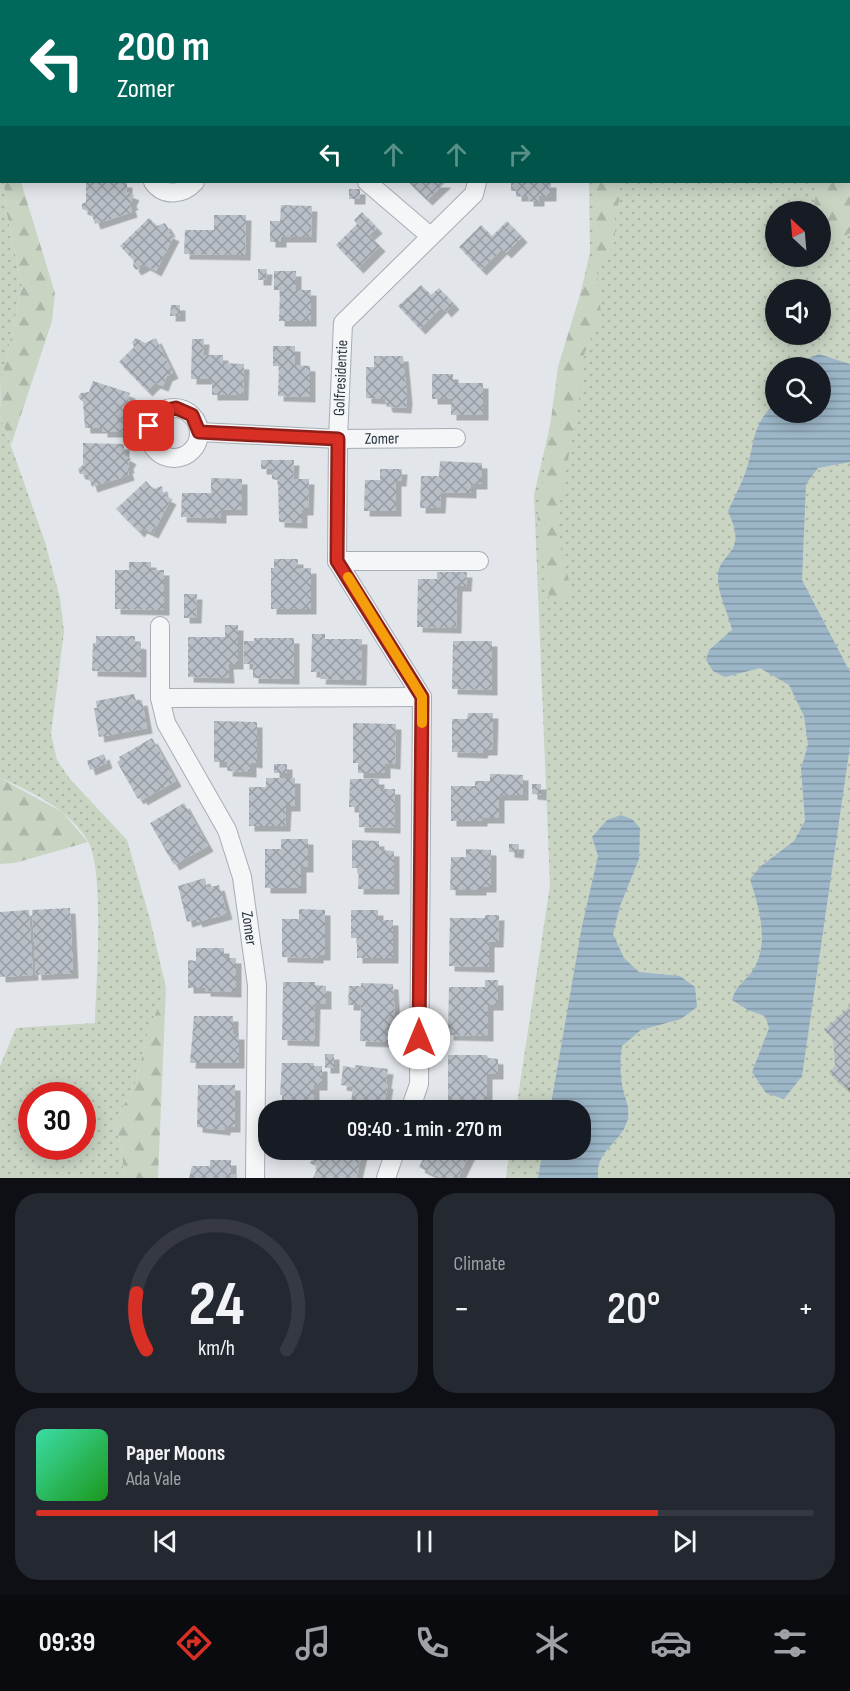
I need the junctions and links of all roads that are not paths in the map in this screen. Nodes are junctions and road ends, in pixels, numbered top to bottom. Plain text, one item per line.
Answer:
1 (154, 183) edge
2 (194, 183) edge
3 (369, 183) edge
4 (477, 183) edge
5 (430, 237) junction
6 (199, 432) dead end
7 (456, 438) dead end
8 (338, 439) junction
9 (337, 561) junction
10 (479, 561) dead end
11 (160, 626) dead end
12 (422, 697) junction
13 (160, 698) junction
14 (413, 1100) edge
15 (392, 1160) edge
16 (255, 1178) edge
17 (386, 1178) edge

1 - 2 street
3 - 5 street
4 - 5 street, Golfresidentie
5 - 8 street, Golfresidentie
6 - 8 street, Zomer
7 - 8 street, Zomer
8 - 9 street, Golfresidentie
9 - 10 street
9 - 12 street
11 - 13 street, Zomer
12 - 13 street
12 - 14 street
13 - 16 street, Zomer
15 - 17 street

